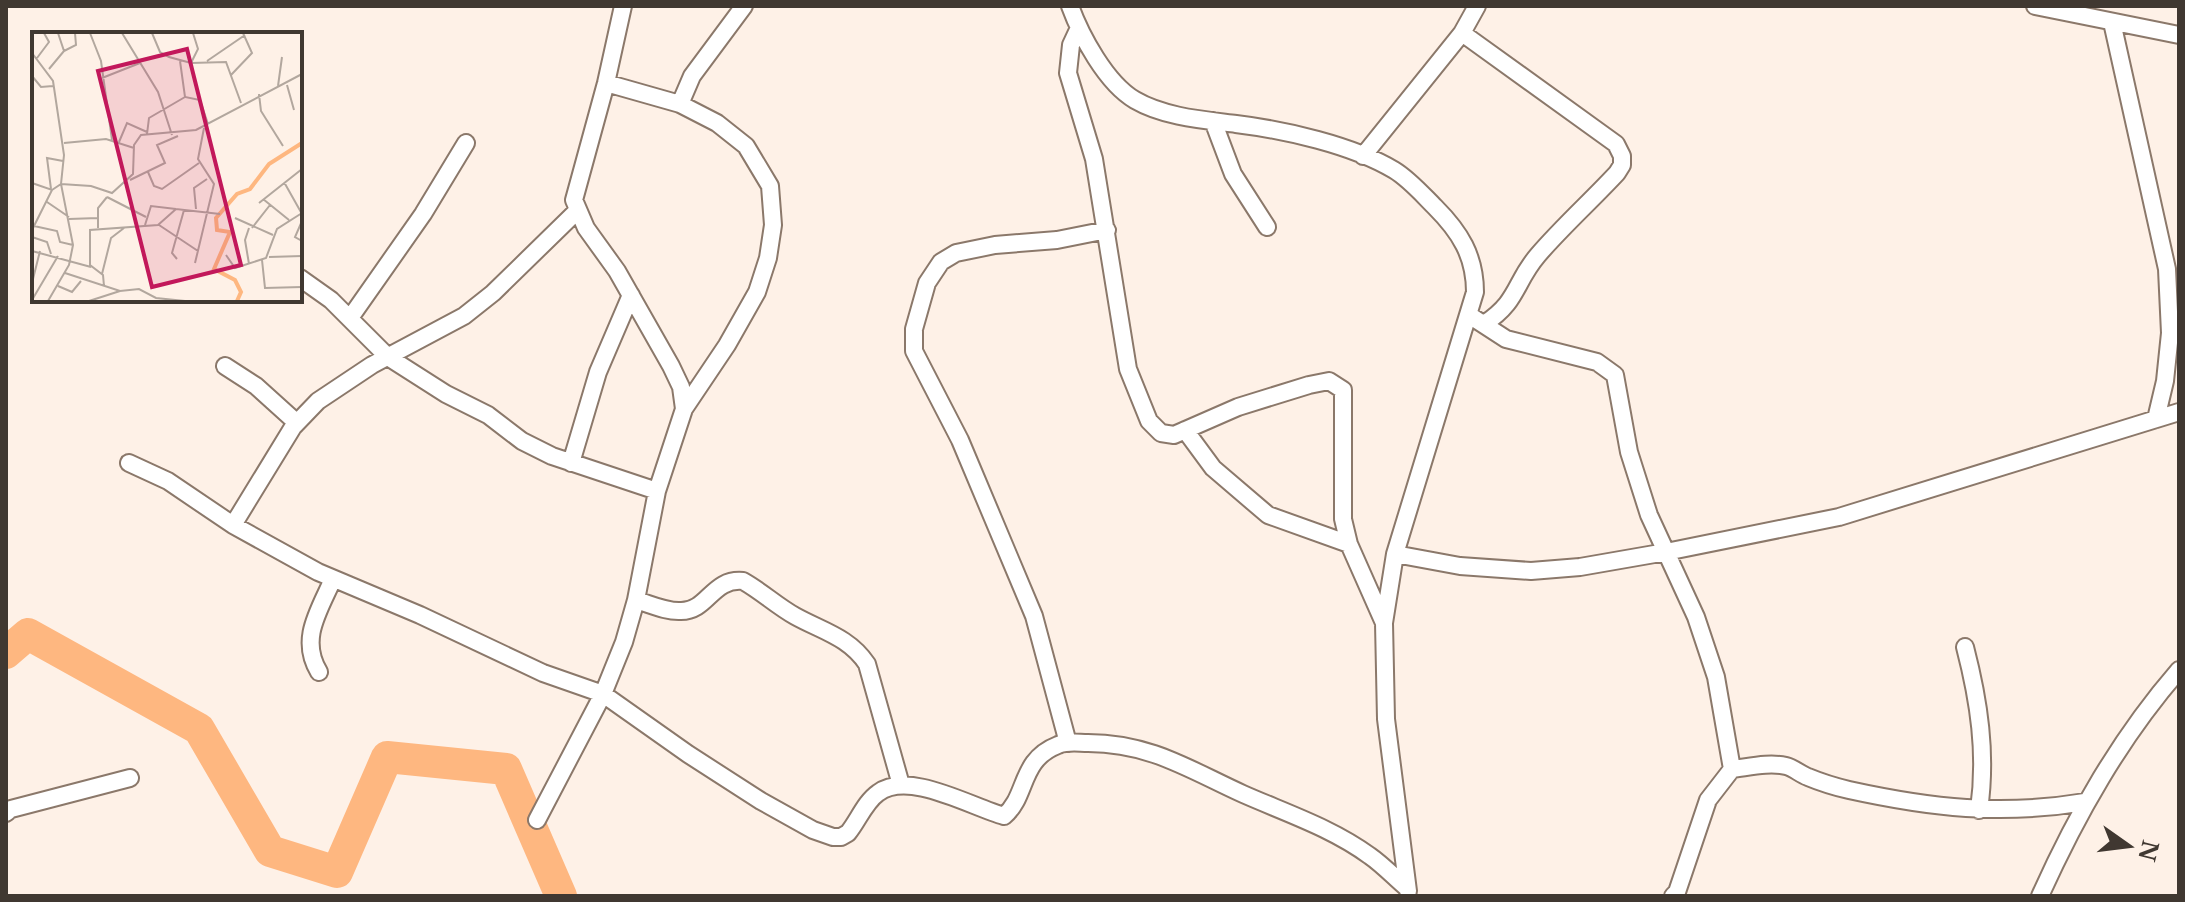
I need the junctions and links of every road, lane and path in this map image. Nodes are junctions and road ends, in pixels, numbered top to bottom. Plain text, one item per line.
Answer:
1 (623, 6) edge
2 (744, 6) edge
3 (1070, 6) edge
4 (1477, 6) edge
5 (2035, 6) edge
6 (2112, 22) junction
7 (1078, 30) junction
8 (1462, 33) junction
9 (2179, 35) edge
10 (606, 83) junction
11 (680, 104) junction
12 (1213, 121) junction
13 (466, 143) dead end
14 (1363, 156) junction
15 (578, 210) junction
16 (1267, 227) dead end
17 (1107, 230) junction
18 (302, 280) edge
19 (631, 295) junction
20 (1469, 315) junction
21 (350, 318) junction
22 (1484, 324) junction
23 (388, 357) junction
24 (225, 366) dead end
25 (684, 409) junction
26 (2179, 412) edge
27 (2156, 419) junction
28 (297, 423) junction
29 (1185, 430) junction
30 (129, 463) dead end
31 (571, 463) junction
32 (657, 491) junction
33 (233, 525) junction
34 (1349, 544) junction
35 (1666, 552) junction
36 (1395, 554) junction
37 (333, 579) junction
38 (636, 600) junction
39 (1384, 623) junction
40 (1965, 647) dead end
41 (2179, 670) edge
42 (319, 672) dead end
43 (603, 694) junction
44 (1068, 743) junction
45 (1732, 769) junction
46 (130, 778) dead end
47 (901, 785) junction
48 (2085, 802) junction
49 (1979, 810) junction
50 (6, 813) edge
51 (537, 820) dead end
52 (1408, 892) edge
53 (1673, 896) edge
54 (2040, 896) edge

1 - 10 street
2 - 11 street
3 - 7 street
4 - 8 street
5 - 6 street
6 - 9 street
6 - 27 street
7 - 12 street
7 - 17 street
8 - 14 street
8 - 22 street
10 - 11 street
10 - 15 street
11 - 25 street
12 - 14 street
12 - 16 street
13 - 21 street
14 - 20 street
15 - 19 street
15 - 23 street
17 - 29 street
17 - 44 street
18 - 21 street
19 - 25 street
19 - 31 street
20 - 22 street
20 - 36 street
21 - 23 street
22 - 35 street
23 - 28 street
23 - 31 street
24 - 28 street
25 - 32 street
26 - 27 street
27 - 35 street
28 - 33 street
29 - 34 street
29 - 34 street
30 - 33 street
31 - 32 street
32 - 38 street
33 - 37 street
34 - 39 street
35 - 36 street
35 - 45 street
36 - 39 street
37 - 42 street
37 - 43 street
38 - 43 street
38 - 47 street
39 - 52 street
40 - 49 street
41 - 48 street
43 - 47 street
43 - 51 street
44 - 47 street
44 - 52 street
45 - 49 street
45 - 53 street
46 - 50 street
48 - 49 street
48 - 54 street

